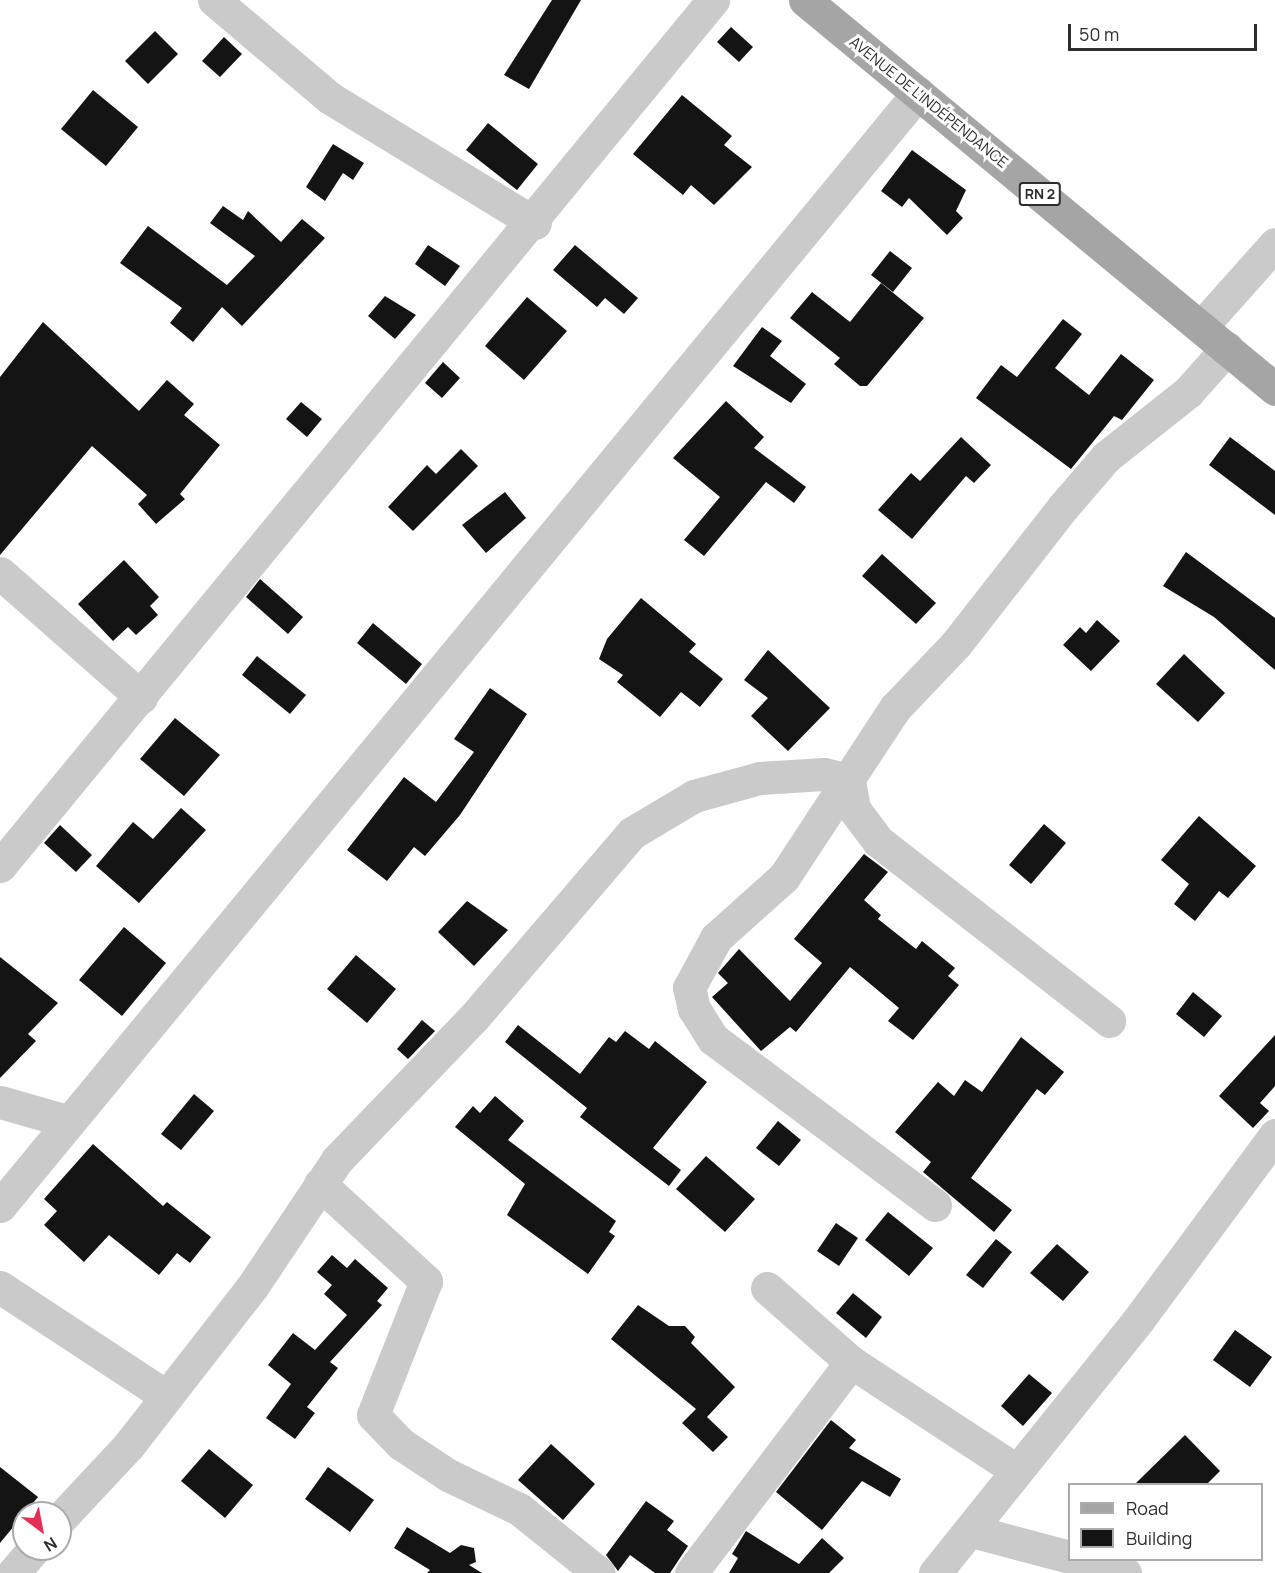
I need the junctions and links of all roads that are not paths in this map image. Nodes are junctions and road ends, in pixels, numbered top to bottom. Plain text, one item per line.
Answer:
1 (213, 0) edge
2 (713, 0) edge
3 (805, 0) edge
4 (918, 93) junction
5 (535, 223) junction
6 (1275, 244) edge
7 (1201, 327) junction
8 (1227, 348) junction
9 (1275, 389) edge
10 (0, 573) edge
11 (141, 697) junction
12 (849, 780) junction
13 (0, 866) edge
14 (1109, 1022) dead end
15 (0, 1102) edge
16 (68, 1121) junction
17 (1275, 1135) edge
18 (320, 1184) junction
19 (934, 1205) dead end
20 (0, 1206) edge
21 (0, 1287) edge
22 (767, 1288) dead end
23 (851, 1362) junction
24 (166, 1396) junction
25 (1016, 1470) junction
26 (72, 1505) edge
27 (972, 1531) junction
28 (1068, 1556) edge
29 (24, 1561) edge
30 (1084, 1561) edge
31 (13, 1573) edge
32 (599, 1573) edge
33 (691, 1573) edge
34 (935, 1573) edge
35 (1125, 1573) edge

1 - 5 street
2 - 5 street
3 - 4 main road, AVENUE DE L'INDÉPENDANCE / RN 2
4 - 7 main road, AVENUE DE L'INDÉPENDANCE / RN 2
4 - 16 street
5 - 11 street
6 - 7 street
7 - 8 main road, AVENUE DE L'INDÉPENDANCE / RN 2
8 - 9 main road, AVENUE DE L'INDÉPENDANCE / RN 2
8 - 12 street
10 - 11 street
11 - 13 street
12 - 14 street
12 - 18 street
12 - 19 street
15 - 16 street
16 - 20 street
17 - 25 street
18 - 24 street
18 - 32 street
21 - 24 street
22 - 23 street
23 - 25 street
23 - 33 street
24 - 26 street
25 - 27 street
27 - 28 street
27 - 34 street
29 - 31 street
30 - 35 street

